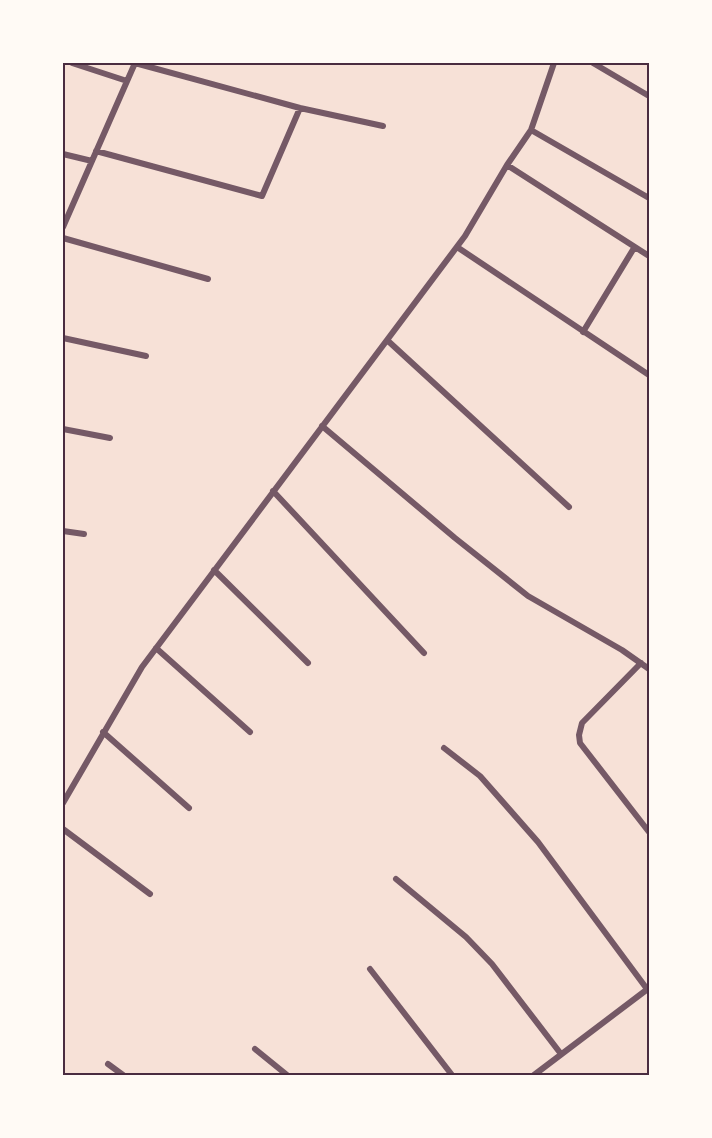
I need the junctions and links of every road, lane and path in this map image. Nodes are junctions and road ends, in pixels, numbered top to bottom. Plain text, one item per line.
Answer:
1 (72, 63) edge
2 (135, 63) edge
3 (554, 63) edge
4 (593, 63) edge
5 (127, 81) junction
6 (649, 96) edge
7 (300, 108) junction
8 (383, 126) dead end
9 (531, 130) junction
10 (96, 151) junction
11 (63, 154) edge
12 (92, 161) junction
13 (507, 165) junction
14 (649, 198) edge
15 (63, 227) edge
16 (63, 237) edge
17 (458, 247) junction
18 (633, 248) junction
19 (649, 256) edge
20 (208, 279) dead end
21 (583, 332) junction
22 (63, 338) edge
23 (387, 339) junction
24 (146, 356) dead end
25 (649, 375) edge
26 (322, 426) junction
27 (63, 429) edge
28 (110, 438) dead end
29 (273, 491) junction
30 (569, 507) dead end
31 (63, 531) edge
32 (84, 534) dead end
33 (214, 570) junction
34 (156, 648) junction
35 (424, 653) dead end
36 (308, 663) dead end
37 (641, 663) junction
38 (649, 669) edge
39 (103, 732) junction
40 (250, 732) dead end
41 (444, 748) dead end
42 (63, 803) edge
43 (189, 807) dead end
44 (63, 829) edge
45 (649, 832) edge
46 (396, 879) dead end
47 (150, 894) dead end
48 (370, 969) dead end
49 (648, 988) edge
50 (255, 1049) dead end
51 (561, 1054) junction
52 (108, 1064) dead end
53 (123, 1075) edge
54 (286, 1075) edge
55 (452, 1075) edge
56 (534, 1075) edge

1 - 5 street
2 - 5 street
2 - 7 street
3 - 9 street
4 - 6 street
5 - 10 street
7 - 8 street
7 - 10 street
9 - 13 street
9 - 14 street
10 - 12 street
11 - 12 street
12 - 15 street
13 - 17 street
13 - 18 street
16 - 20 street
17 - 21 street
17 - 23 street
18 - 19 street
18 - 21 street
21 - 25 street
22 - 24 street
23 - 26 street
23 - 30 street
26 - 29 street
26 - 37 street
27 - 28 street
29 - 33 street
29 - 35 street
31 - 32 street
33 - 34 street
33 - 36 street
34 - 39 street
34 - 40 street
37 - 38 street
37 - 45 street
39 - 42 street
39 - 43 street
41 - 49 street
44 - 47 street
46 - 51 street
48 - 55 street
49 - 51 street
50 - 54 street
51 - 56 street
52 - 53 street

